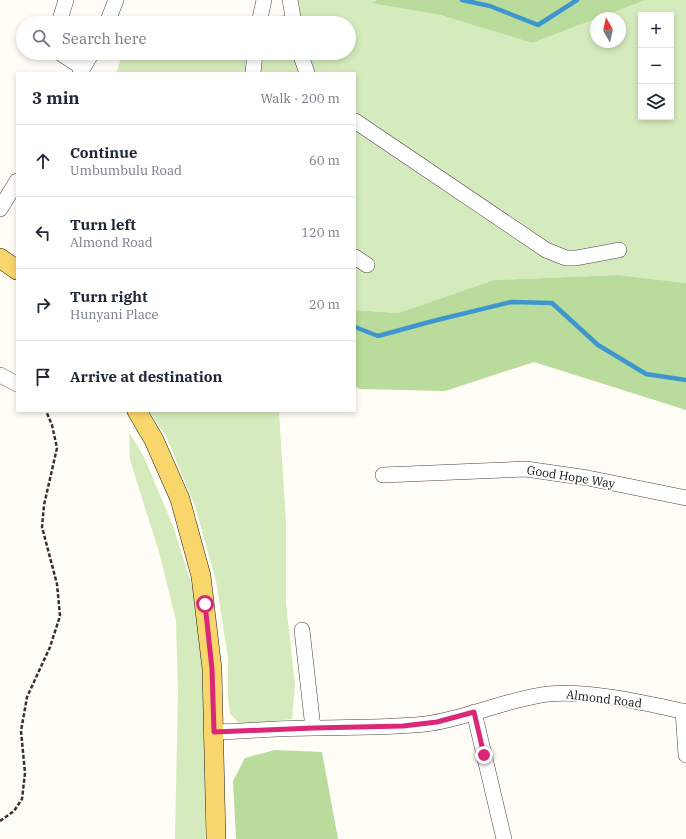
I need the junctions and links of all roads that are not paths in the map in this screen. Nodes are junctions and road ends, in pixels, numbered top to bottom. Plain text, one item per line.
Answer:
1 (66, 0) edge
2 (116, 0) edge
3 (264, 0) edge
4 (290, 0) edge
5 (61, 16) edge
6 (110, 16) edge
7 (261, 16) edge
8 (293, 16) edge
9 (69, 60) edge
10 (88, 60) edge
11 (254, 60) edge
12 (302, 60) edge
13 (82, 71) edge
14 (253, 72) edge
15 (307, 72) edge
16 (356, 122) edge
17 (16, 183) edge
18 (0, 209) edge
19 (619, 250) dead end
20 (0, 258) edge
21 (16, 269) edge
22 (0, 375) edge
23 (16, 383) edge
24 (138, 412) edge
25 (383, 475) dead end
26 (686, 498) edge
27 (302, 630) dead end
28 (684, 711) edge
29 (474, 712) junction
30 (313, 728) junction
31 (214, 732) junction
32 (686, 755) edge
33 (216, 839) edge
34 (504, 839) edge

1 - 5 street
2 - 6 street
3 - 7 street
4 - 8 street
9 - 13 street
10 - 13 street
11 - 14 street
12 - 15 street
16 - 19 street
17 - 18 street
20 - 21 main road
22 - 23 street
24 - 31 main road
25 - 26 street, Good Hope Way
27 - 30 street
28 - 29 street, Almond Road
28 - 32 street
29 - 30 street, Almond Road
29 - 34 street
30 - 31 street, Almond Road
31 - 33 main road

